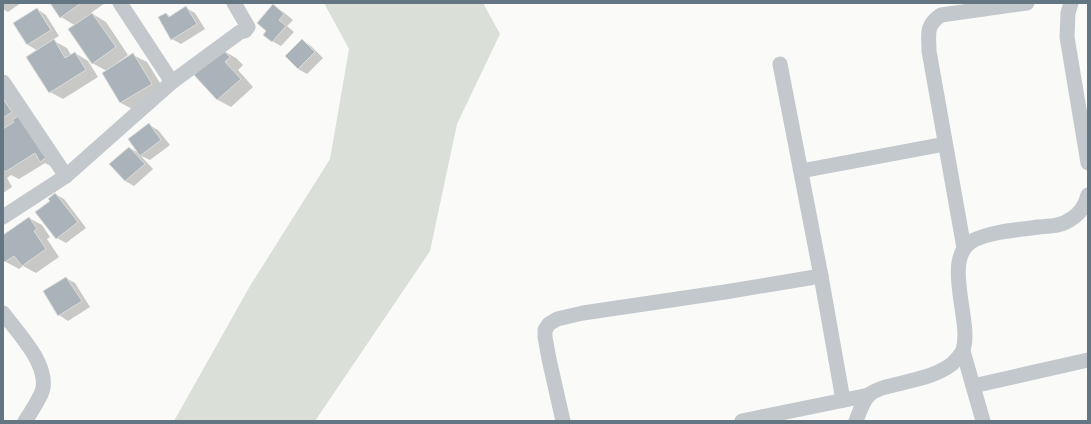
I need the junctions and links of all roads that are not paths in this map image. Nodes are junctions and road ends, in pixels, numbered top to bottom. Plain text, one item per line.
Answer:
1 (120, 3) edge
2 (234, 3) edge
3 (1027, 3) edge
4 (1071, 3) edge
5 (780, 64) dead end
6 (3, 82) edge
7 (172, 82) junction
8 (1085, 129) edge
9 (945, 144) junction
10 (1088, 163) edge
11 (801, 171) junction
12 (66, 176) junction
13 (1088, 195) edge
14 (3, 217) edge
15 (964, 248) junction
16 (821, 276) junction
17 (3, 313) edge
18 (963, 351) junction
19 (1088, 360) edge
20 (973, 386) junction
21 (869, 395) junction
22 (843, 400) junction
23 (26, 421) edge
24 (563, 421) edge
25 (742, 421) edge
26 (856, 421) edge
27 (983, 421) edge

1 - 7 street
2 - 7 street
3 - 9 street
4 - 8 street
5 - 11 street
6 - 12 street
7 - 12 street
8 - 10 street
9 - 11 street
9 - 15 street
11 - 16 street
12 - 14 street
13 - 15 street
15 - 18 street
16 - 22 street
16 - 24 street
17 - 23 street
18 - 20 street
18 - 21 street
19 - 20 street
20 - 27 street
21 - 22 street
21 - 26 street
22 - 25 street

